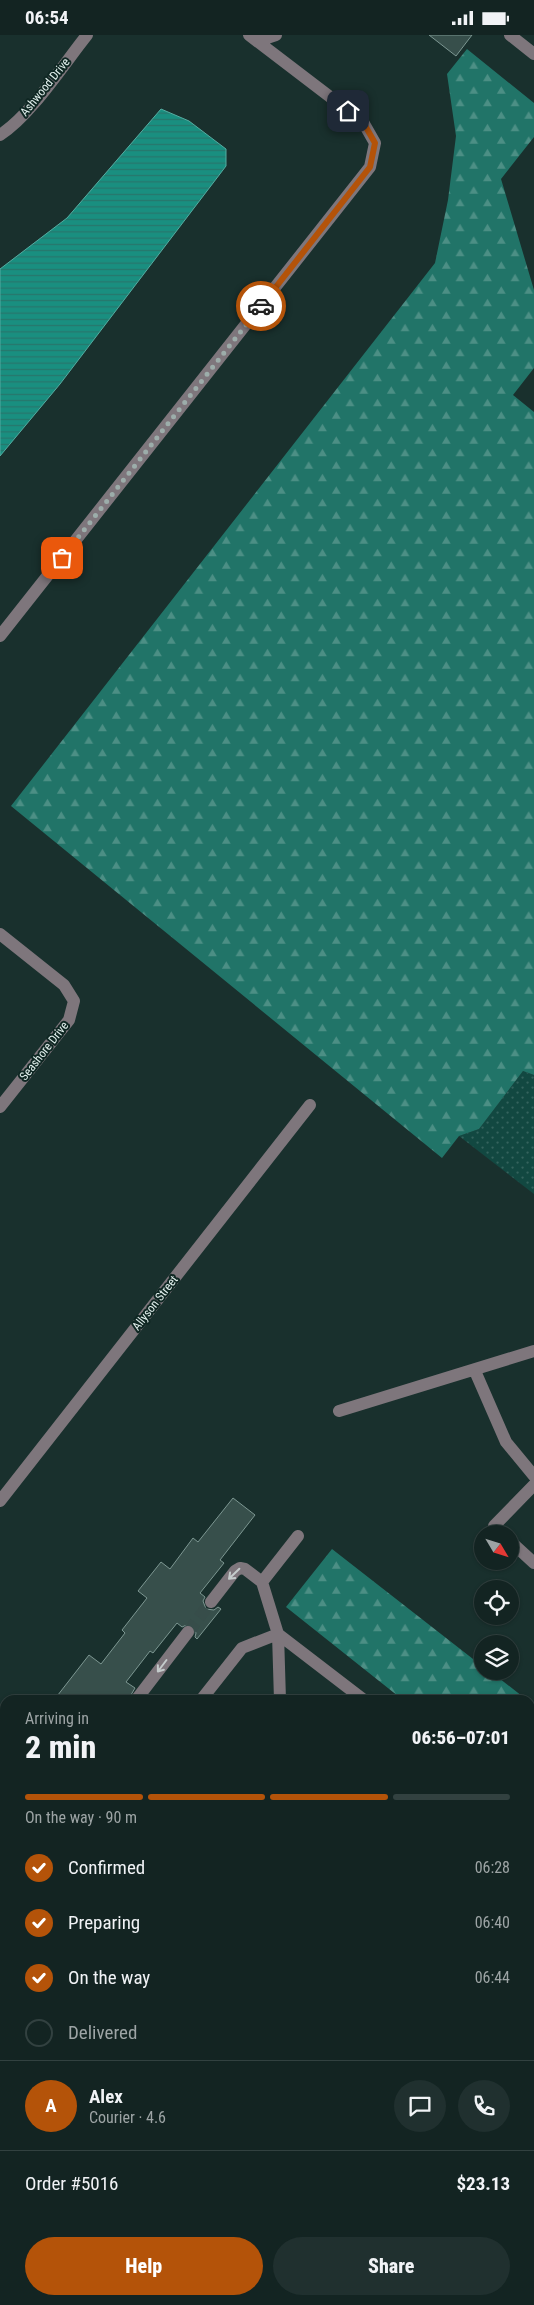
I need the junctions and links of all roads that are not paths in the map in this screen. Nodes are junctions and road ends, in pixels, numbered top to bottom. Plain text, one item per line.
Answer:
1 (87, 35) edge
2 (276, 35) edge
3 (510, 35) edge
4 (255, 37) edge
5 (534, 54) edge
6 (0, 135) edge
7 (0, 636) edge
8 (0, 934) edge
9 (310, 1105) dead end
10 (0, 1107) edge
11 (534, 1351) edge
12 (475, 1371) junction
13 (339, 1411) dead end
14 (534, 1475) edge
15 (534, 1485) edge
16 (0, 1501) edge
17 (496, 1525) edge
18 (298, 1536) dead end
19 (519, 1549) edge
20 (534, 1563) edge
21 (262, 1582) junction
22 (211, 1602) tunnel mouth
23 (188, 1632) tunnel mouth
24 (278, 1634) junction
25 (140, 1695) edge
26 (205, 1695) edge
27 (280, 1695) edge
28 (357, 1695) edge

1 - 6 street, Ashwood Drive
2 - 4 street
3 - 5 street
4 - 7 street
8 - 10 street, Seashore Drive
9 - 16 street, Allyson Street
11 - 12 street
12 - 13 street
12 - 14 street
15 - 17 street
18 - 21 street
19 - 20 street
21 -> 22 street
21 - 24 street
23 -> 25 street
24 - 26 street
24 - 27 street
24 - 28 street

